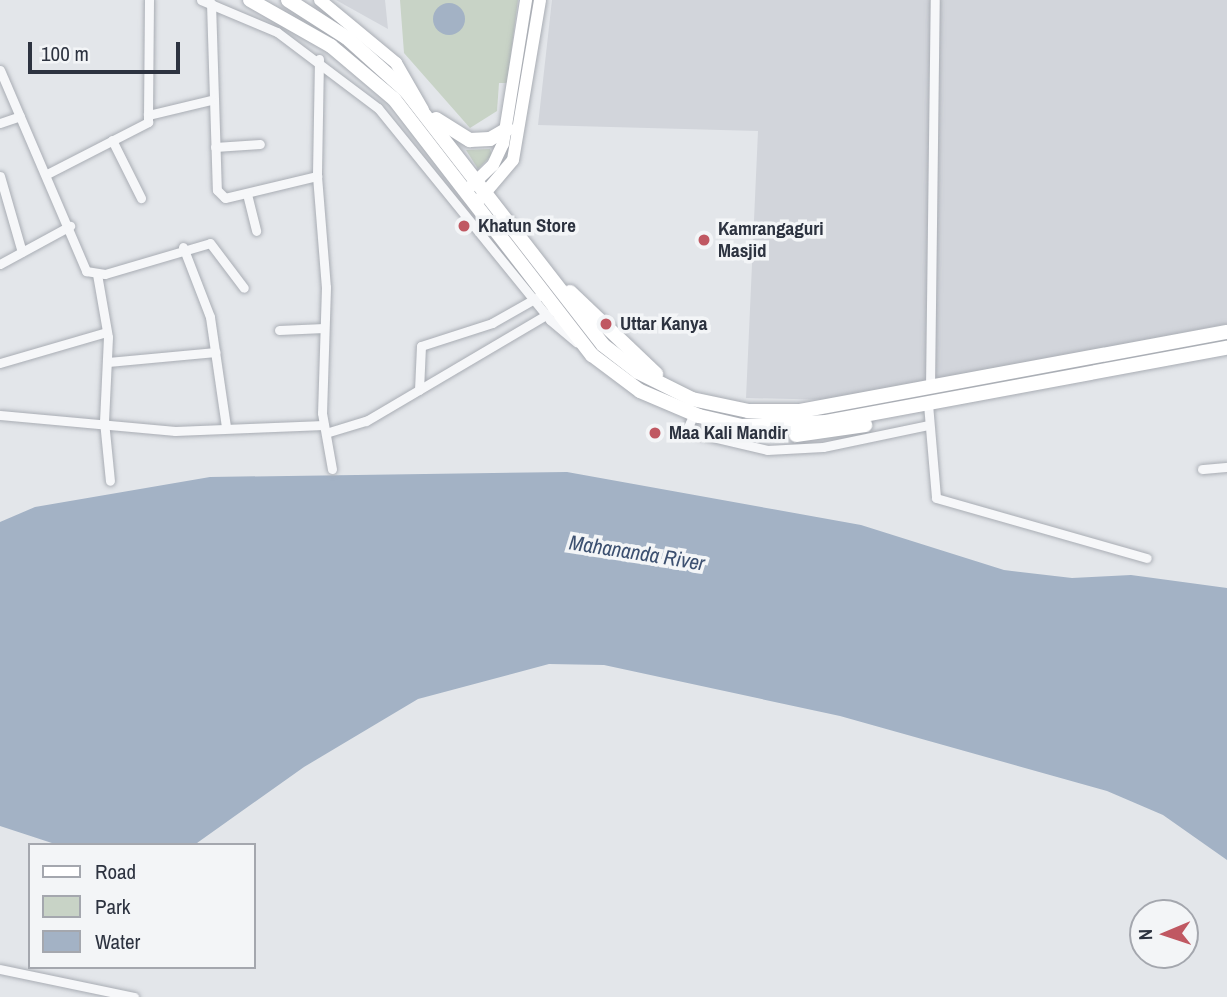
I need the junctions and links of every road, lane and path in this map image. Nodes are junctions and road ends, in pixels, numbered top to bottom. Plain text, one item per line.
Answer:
1 (149, 0) edge
2 (250, 0) edge
3 (288, 0) edge
4 (320, 0) edge
5 (526, 0) edge
6 (540, 0) edge
7 (935, 0) edge
8 (206, 2) edge
9 (319, 59) junction
10 (0, 70) edge
11 (211, 100) junction
12 (512, 104) junction
13 (526, 106) junction
14 (423, 110) junction
15 (148, 115) junction
16 (20, 116) junction
17 (0, 123) edge
18 (507, 129) junction
19 (112, 140) junction
20 (260, 144) dead end
21 (215, 146) junction
22 (47, 174) junction
23 (0, 176) edge
24 (317, 176) junction
25 (476, 193) junction
26 (247, 194) junction
27 (141, 198) dead end
28 (460, 207) junction
29 (70, 226) junction
30 (256, 231) dead end
31 (183, 247) junction
32 (22, 252) junction
33 (0, 264) edge
34 (97, 274) junction
35 (244, 288) dead end
36 (537, 297) junction
37 (549, 313) junction
38 (324, 328) junction
39 (279, 330) dead end
40 (107, 331) junction
41 (1227, 332) edge
42 (1227, 348) edge
43 (216, 352) junction
44 (108, 362) junction
45 (0, 363) edge
46 (930, 388) junction
47 (419, 390) junction
48 (928, 404) junction
49 (694, 414) junction
50 (0, 415) edge
51 (104, 421) junction
52 (928, 425) junction
53 (226, 427) junction
54 (326, 429) junction
55 (1227, 467) edge
56 (332, 468) dead end
57 (1202, 469) dead end
58 (110, 481) dead end
59 (1147, 558) dead end
60 (0, 969) edge
61 (134, 997) edge

1 - 15 street
2 - 25 main road
3 - 14 main road
4 - 14 street
5 - 12 street
6 - 13 street
7 - 46 street
8 - 9 street
8 - 11 street
9 - 24 street
9 - 28 street
10 - 16 street
11 - 15 street
11 - 21 street
12 - 13 street
12 - 18 street
13 - 25 street
14 - 18 main road
14 - 25 main road
15 - 19 street
16 - 17 street
16 - 22 street
18 - 25 street
19 - 22 street
19 - 27 street
20 - 21 street
21 - 26 street
22 - 29 street
23 - 32 street
24 - 26 street
24 - 38 street
25 - 28 street
25 - 36 main road
25 - 46 main road
26 - 30 street
28 - 36 street
29 - 32 street
29 - 34 street
31 - 34 street
31 - 35 street
31 - 43 street
32 - 33 street
34 - 40 street
36 - 37 main road
36 - 47 street
37 - 47 street
37 - 49 main road
38 - 39 street
38 - 54 street
40 - 44 street
40 - 45 street
41 - 46 main road
42 - 48 main road
43 - 44 street
43 - 53 street
44 - 51 street
47 - 54 street
48 - 49 main road
48 - 52 street
49 - 52 street
50 - 51 street
51 - 53 street
51 - 58 street
52 - 59 street
53 - 54 street
54 - 56 street
55 - 57 street
60 - 61 street

